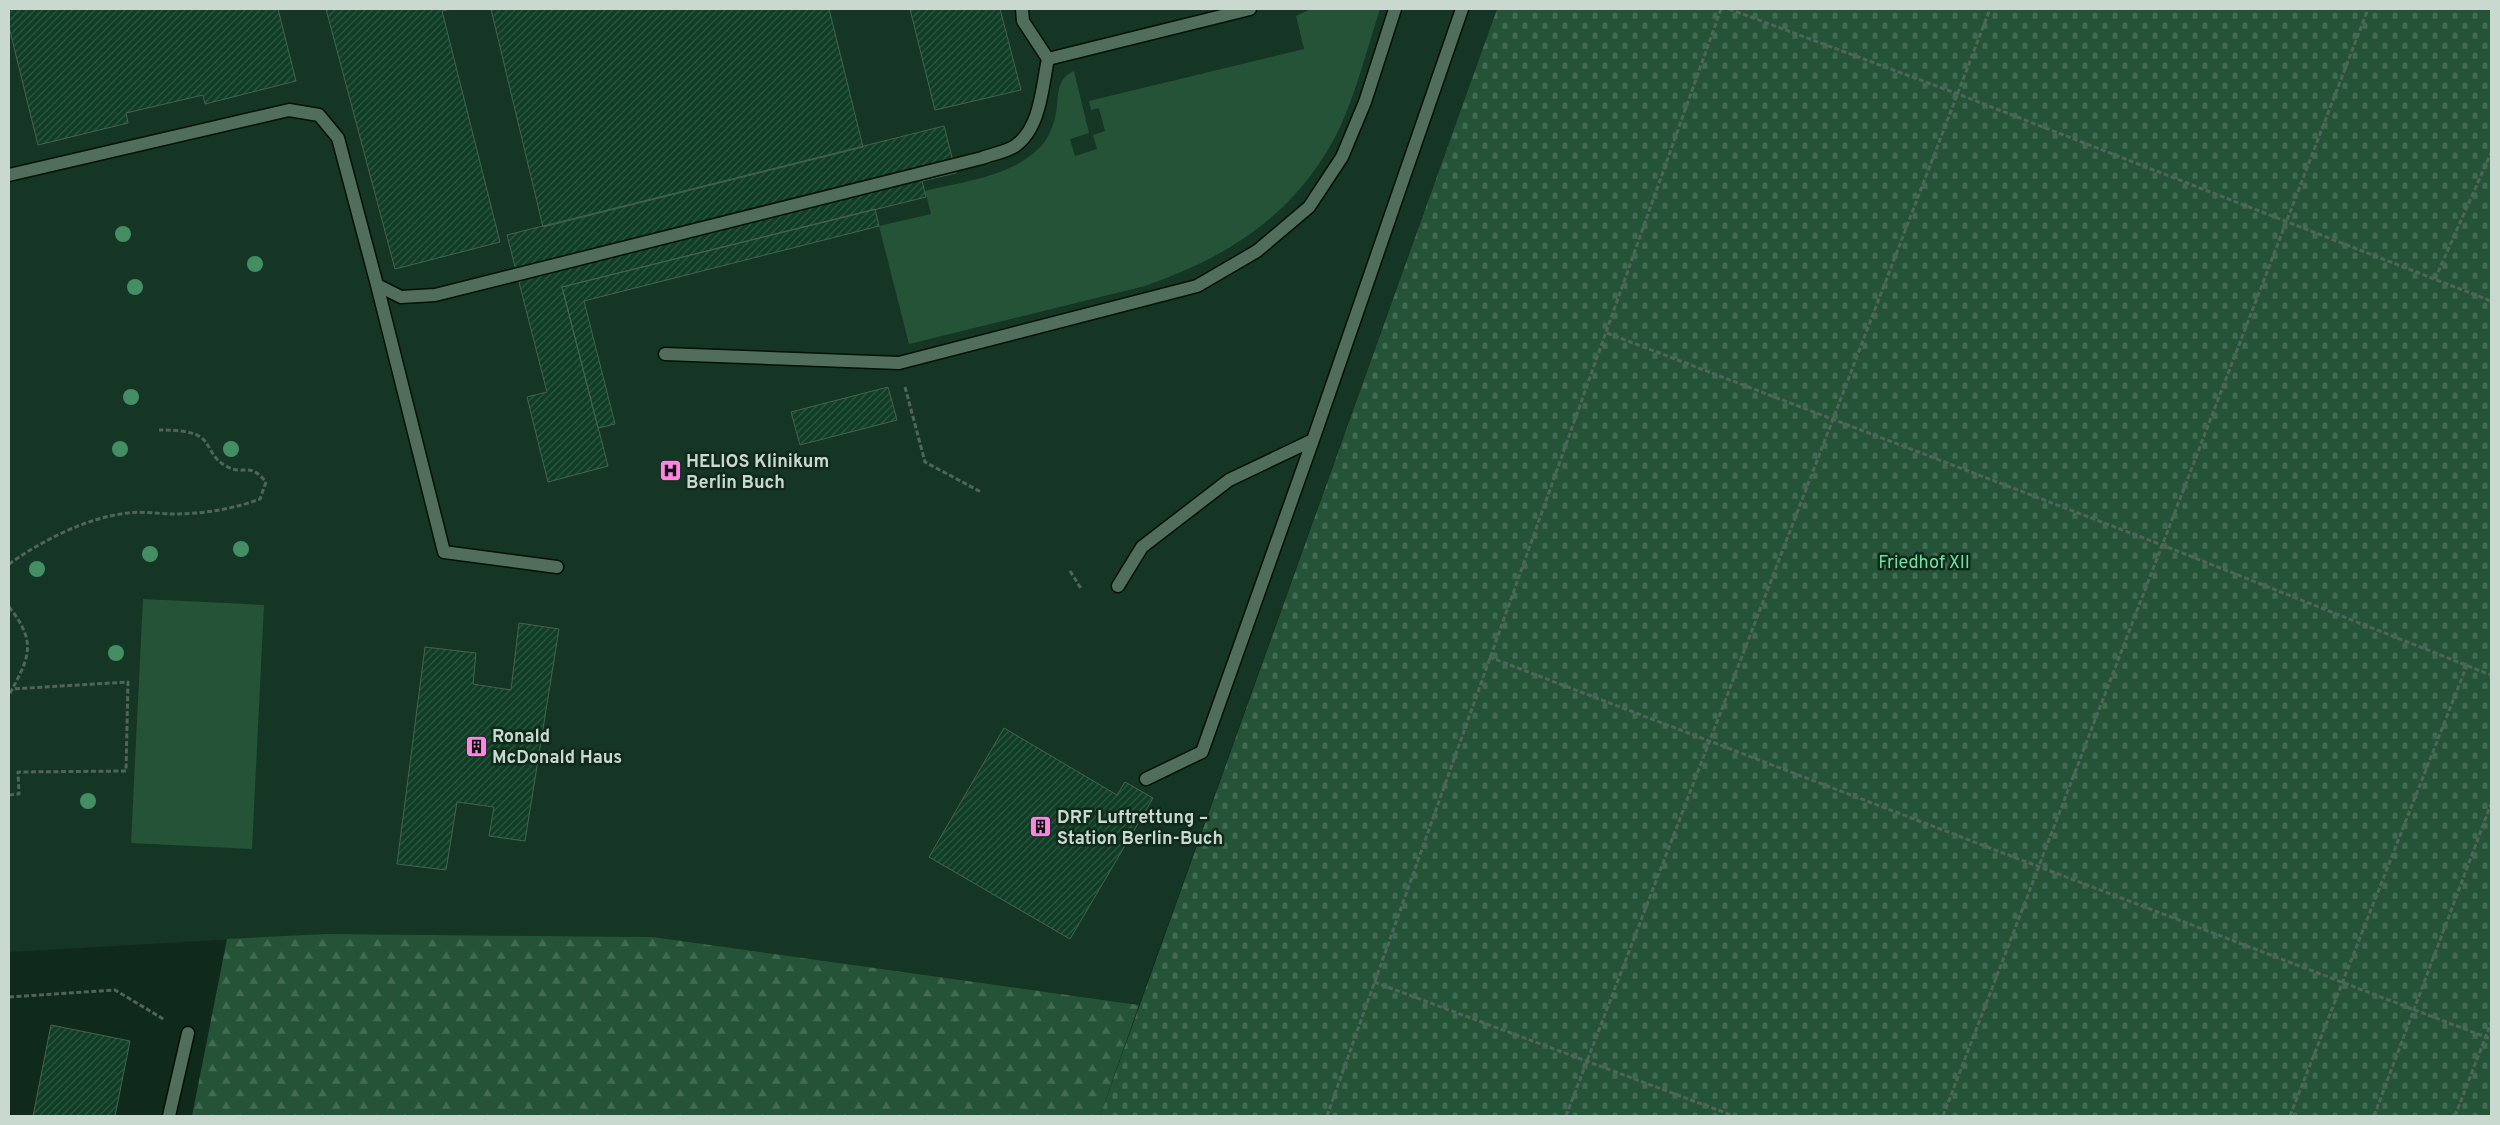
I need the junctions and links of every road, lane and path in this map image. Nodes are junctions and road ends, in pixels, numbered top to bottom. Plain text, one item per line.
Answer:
1 (1022, 9) edge
2 (1250, 9) edge
3 (1395, 9) edge
4 (1462, 9) edge
5 (1721, 9) edge
6 (1729, 9) edge
7 (1990, 9) edge
8 (2368, 9) edge
9 (1048, 59) junction
10 (1958, 94) junction
11 (2491, 153) edge
12 (9, 176) edge
13 (2285, 221) junction
14 (2435, 279) junction
15 (377, 285) junction
16 (2491, 301) edge
17 (1607, 333) junction
18 (665, 354) dead end
19 (908, 395) dead end
20 (1833, 418) junction
21 (159, 430) dead end
22 (1313, 440) junction
23 (981, 492) dead end
24 (2162, 545) junction
25 (9, 564) edge
26 (557, 567) dead end
27 (1070, 571) dead end
28 (1118, 586) dead end
29 (1082, 590) dead end
30 (9, 607) edge
31 (1489, 657) junction
32 (2467, 666) junction
33 (2491, 675) edge
34 (12, 689) junction
35 (9, 695) edge
36 (1709, 740) junction
37 (1146, 779) dead end
38 (9, 795) edge
39 (2491, 804) edge
40 (2038, 868) junction
41 (1374, 982) junction
42 (2342, 983) junction
43 (9, 997) edge
44 (2414, 1010) junction
45 (2491, 1023) edge
46 (188, 1032) joint
47 (2486, 1037) junction
48 (2491, 1039) edge
49 (1587, 1060) junction
50 (169, 1116) edge
51 (1327, 1116) edge
52 (1566, 1116) edge
53 (1734, 1116) edge
54 (1943, 1116) edge
55 (2290, 1116) edge
56 (2374, 1116) edge
57 (2455, 1116) edge

1 - 9 lane
2 - 9 lane
3 - 18 lane
4 - 22 lane
5 - 17 path
6 - 10 path
7 - 10 path
8 - 13 path
9 - 15 lane
10 - 13 path
10 - 20 path
11 - 14 path
12 - 15 lane
13 - 14 path
13 - 24 path
14 - 16 path
15 - 26 lane
17 - 20 path
17 - 31 path
19 - 23 path
20 - 24 path
20 - 36 path
21 - 25 path
22 - 28 lane
22 - 37 lane
24 - 32 path
24 - 40 path
27 - 29 path
30 - 34 path
31 - 36 path
31 - 41 path
32 - 33 path
32 - 42 path
34 - 35 path
34 - 38 path
36 - 40 path
36 - 49 path
39 - 44 path
40 - 42 path
40 - 54 path
41 - 49 path
41 - 51 path
42 - 44 path
42 - 55 path
43 - 46 path
44 - 47 path
44 - 56 path
45 - 47 path
46 - 50 lane
47 - 48 path
47 - 57 path
49 - 52 path
49 - 53 path

